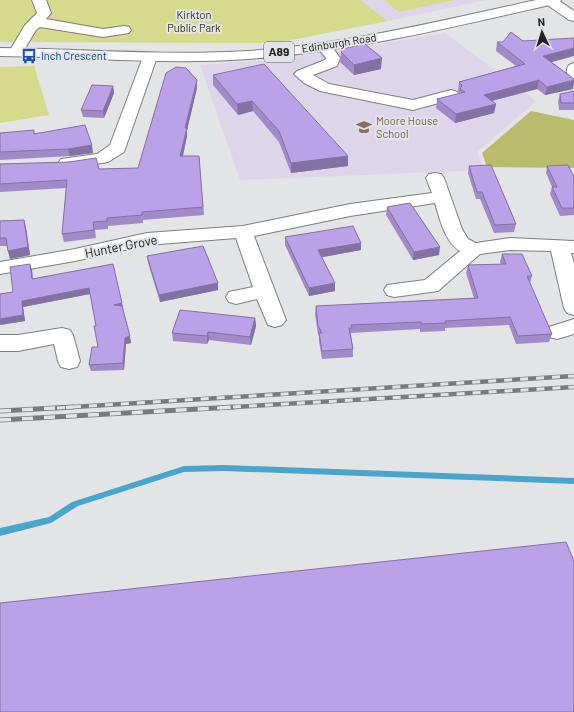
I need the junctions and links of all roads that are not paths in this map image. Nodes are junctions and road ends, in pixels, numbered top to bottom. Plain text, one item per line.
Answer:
1 (39, 0) edge
2 (552, 0) edge
3 (574, 17) edge
4 (37, 22) junction
5 (124, 30) dead end
6 (324, 47) junction
7 (0, 52) edge
8 (16, 52) junction
9 (150, 57) junction
10 (574, 68) edge
11 (574, 74) edge
12 (451, 95) edge
13 (54, 163) edge
14 (435, 178) dead end
15 (442, 197) junction
16 (243, 232) junction
17 (567, 246) edge
18 (473, 250) junction
19 (0, 268) edge
20 (394, 290) dead end
21 (265, 291) junction
22 (236, 297) dead end
23 (574, 308) edge
24 (275, 320) dead end
25 (0, 343) edge
26 (69, 361) dead end

1 - 4 street
2 - 3 street
2 - 6 street, Edinburgh Road / A89
4 - 5 street
4 - 8 street
6 - 9 street, Edinburgh Road / A89
6 - 12 street
7 - 8 street, Edinburgh Road / A89
8 - 9 street, Edinburgh Road / A89
9 - 13 street
10 - 11 street
14 - 15 street
15 - 16 street, Hunter Grove
15 - 18 street
16 - 19 street, Hunter Grove
16 - 21 street
17 - 18 street
17 - 23 street
18 - 20 street
21 - 22 street
21 - 24 street
25 - 26 street

